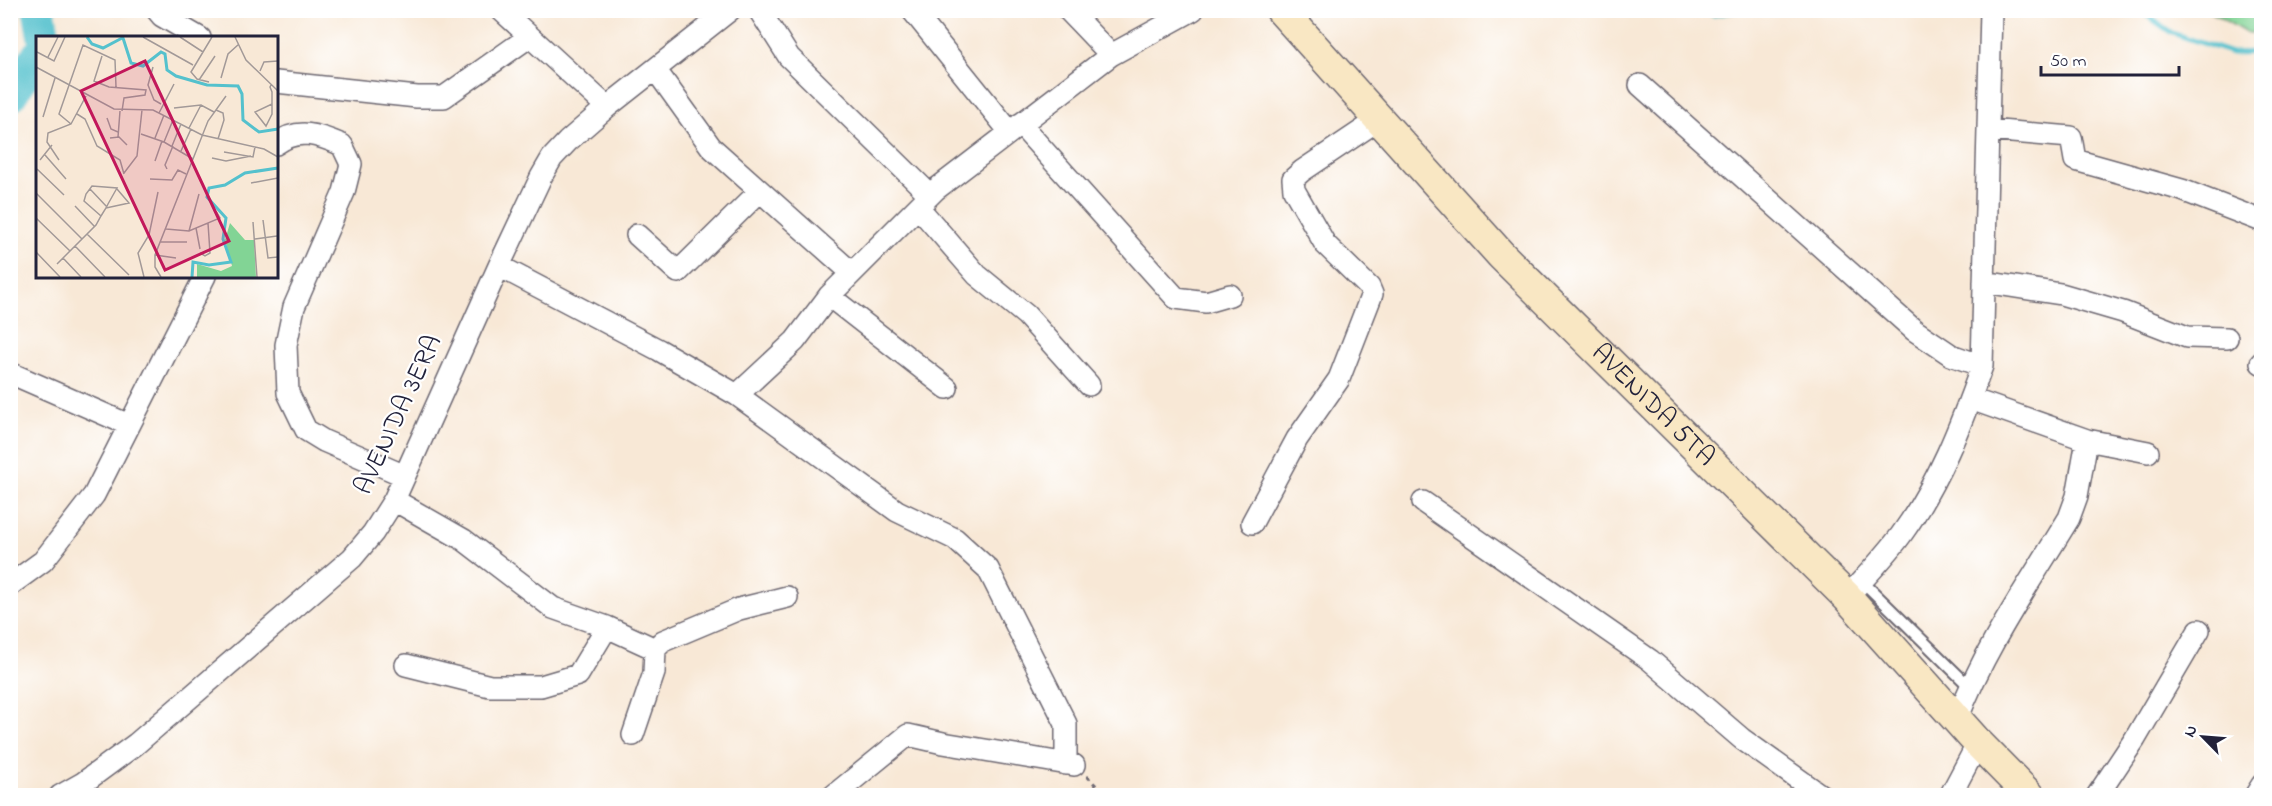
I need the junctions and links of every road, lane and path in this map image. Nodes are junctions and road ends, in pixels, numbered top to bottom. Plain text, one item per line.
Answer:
1 (157, 10) edge
2 (501, 10) edge
3 (730, 10) edge
4 (759, 10) edge
5 (912, 10) edge
6 (1068, 10) edge
7 (1193, 10) edge
8 (1281, 10) edge
9 (1991, 10) edge
10 (197, 36) edge
11 (529, 37) junction
12 (1111, 55) junction
13 (655, 69) junction
14 (278, 82) edge
15 (1640, 85) dead end
16 (607, 107) junction
17 (1378, 120) junction
18 (1015, 128) junction
19 (1988, 130) junction
20 (278, 142) edge
21 (760, 191) junction
22 (924, 201) junction
23 (2262, 221) edge
24 (638, 235) dead end
25 (499, 266) junction
26 (852, 273) junction
27 (204, 278) edge
28 (1984, 282) junction
29 (829, 296) junction
30 (1230, 296) dead end
31 (2227, 338) dead end
32 (1982, 366) junction
33 (10, 373) edge
34 (1089, 385) dead end
35 (947, 388) dead end
36 (737, 395) junction
37 (1971, 399) junction
38 (129, 425) junction
39 (2087, 440) junction
40 (2148, 452) dead end
41 (405, 476) junction
42 (394, 500) junction
43 (1423, 502) dead end
44 (1252, 523) dead end
45 (10, 585) edge
46 (1854, 589) junction
47 (787, 597) dead end
48 (607, 627) junction
49 (2199, 630) dead end
50 (655, 649) junction
51 (406, 665) dead end
52 (1970, 687) junction
53 (1957, 720) junction
54 (633, 735) dead end
55 (1978, 743) junction
56 (1070, 764) junction
57 (2262, 785) edge
58 (88, 789) edge
59 (60, 795) edge
60 (833, 795) edge
61 (1106, 795) edge
62 (1822, 795) edge
63 (1950, 795) edge
64 (2030, 795) edge
65 (2097, 795) edge
66 (2255, 795) edge

1 - 10 street
2 - 11 street
3 - 13 street, AVENIDA 3ERA
4 - 22 street
5 - 18 street
6 - 12 street
7 - 12 street
8 - 17 street, AVENIDA 5TA
9 - 19 street
11 - 14 street
11 - 16 street
12 - 18 street
13 - 16 street, AVENIDA 3ERA
13 - 21 street
15 - 32 street
16 - 25 street, AVENIDA 3ERA
17 - 44 street
17 - 46 street, AVENIDA 5TA
18 - 22 street
18 - 30 street
19 - 23 street
19 - 28 street
20 - 41 street
21 - 24 street
21 - 26 street
22 - 26 street
22 - 34 street
25 - 36 street
25 - 41 street, AVENIDA 3ERA
26 - 29 street
27 - 38 street
28 - 31 street
28 - 32 street
29 - 35 street
29 - 36 street
32 - 37 street
33 - 38 street
36 - 56 street
37 - 39 street
37 - 46 street
38 - 45 street
39 - 40 street
39 - 52 street
41 - 42 street, AVENIDA 3ERA
42 - 48 street
42 - 58 street, AVENIDA 3ERA
43 - 62 street
46 - 52 lane
46 - 53 street, AVENIDA 5TA
47 - 50 street
48 - 50 street
48 - 51 street
49 - 65 street
50 - 54 street
52 - 53 street
53 - 55 street, AVENIDA 5TA
55 - 63 street
55 - 64 street, AVENIDA 5TA
56 - 60 street
56 - 61 path
57 - 66 street
58 - 59 street, AVENIDA 3ERA

